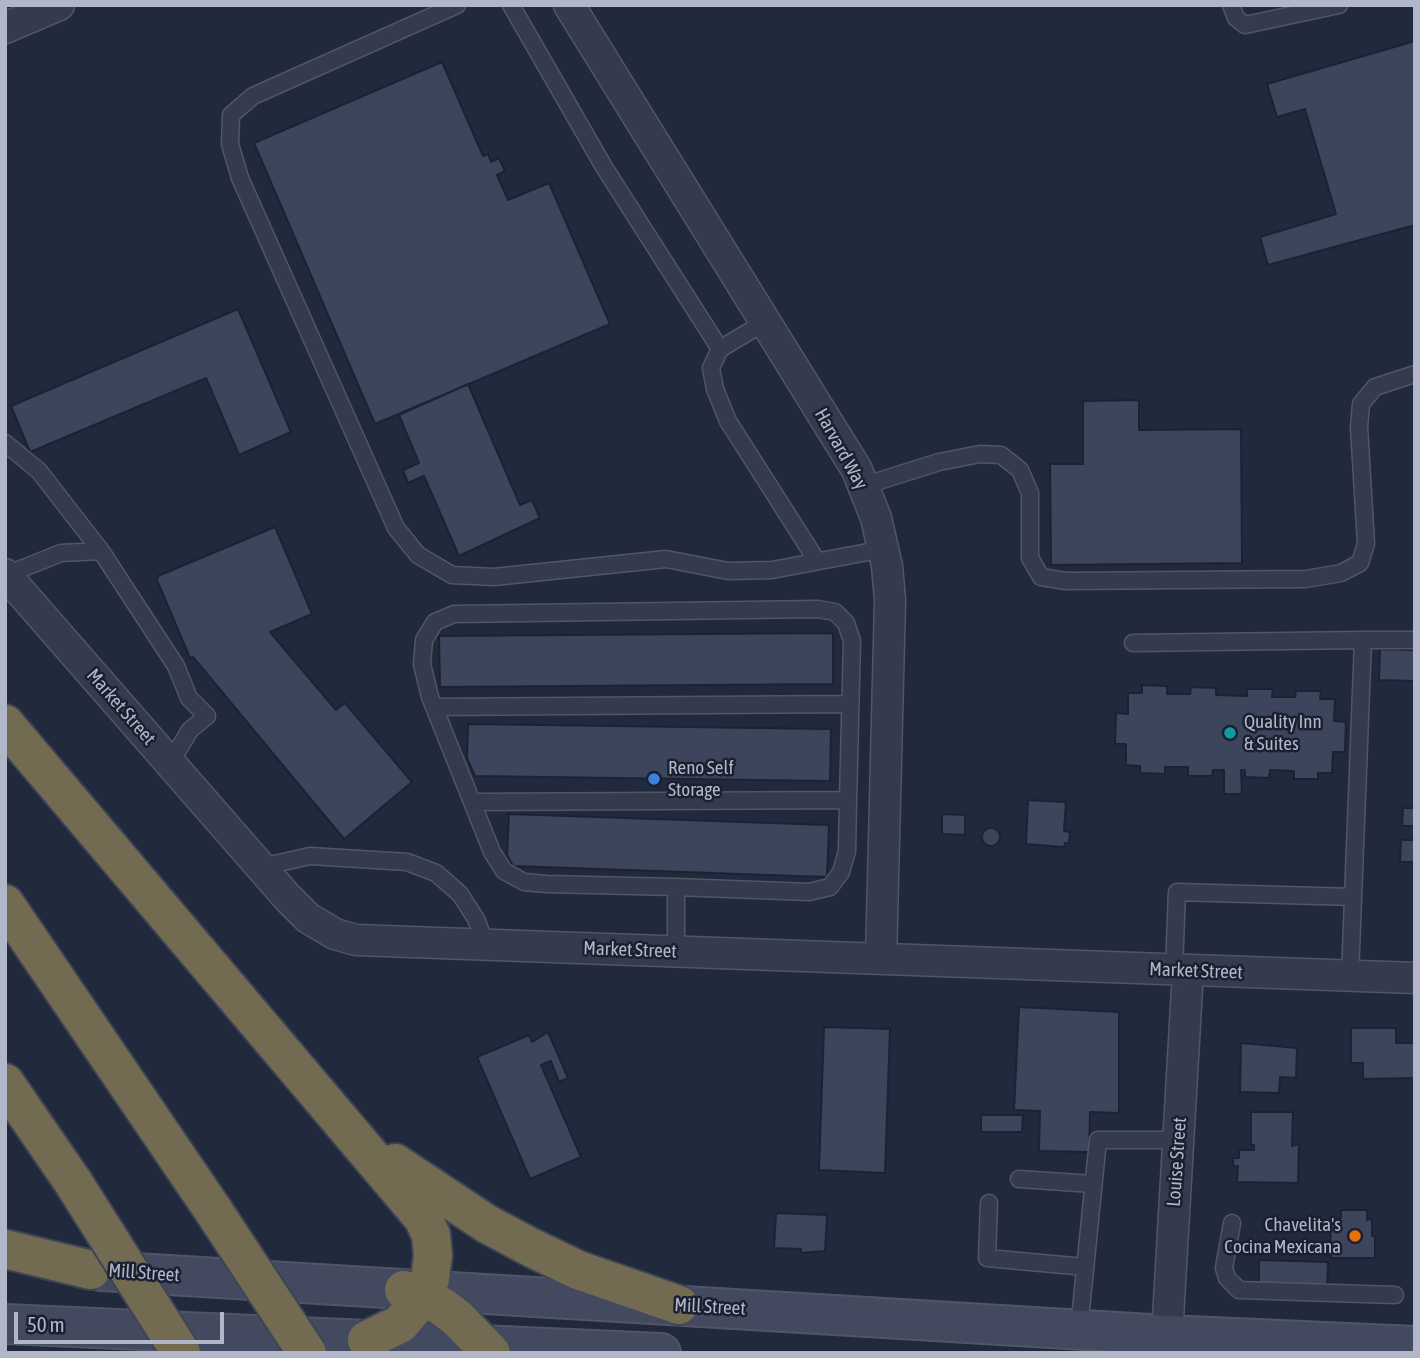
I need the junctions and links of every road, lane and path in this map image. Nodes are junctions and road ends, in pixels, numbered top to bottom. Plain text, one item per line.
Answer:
1 (59, 5) edge
2 (457, 5) edge
3 (511, 5) edge
4 (569, 5) edge
5 (1231, 5) edge
6 (1339, 5) edge
7 (5, 29) edge
8 (765, 322) junction
9 (720, 349) junction
10 (1415, 374) edge
11 (5, 443) edge
12 (863, 486) junction
13 (884, 550) junction
14 (101, 551) junction
15 (817, 561) junction
16 (6, 574) edge
17 (1415, 639) edge
18 (1363, 640) junction
19 (1133, 643) dead end
20 (850, 704) junction
21 (434, 707) junction
22 (5, 724) edge
23 (170, 763) junction
24 (848, 800) junction
25 (472, 802) junction
26 (261, 867) junction
27 (676, 887) junction
28 (1353, 897) junction
29 (5, 904) edge
30 (486, 945) junction
31 (676, 951) junction
32 (881, 959) junction
33 (1181, 970) junction
34 (1350, 976) junction
35 (1415, 978) edge
36 (5, 1083) edge
37 (320, 1098) junction
38 (1178, 1140) junction
39 (1019, 1179) dead end
40 (1093, 1184) junction
41 (989, 1203) dead end
42 (1232, 1223) dead end
43 (5, 1249) edge
44 (5, 1267) edge
45 (1085, 1267) junction
46 (91, 1270) junction
47 (418, 1293) junction
48 (1395, 1295) dead end
49 (678, 1305) junction
50 (5, 1324) edge
51 (1079, 1329) junction
52 (368, 1340) junction
53 (1166, 1344) edge
54 (1415, 1346) edge
55 (488, 1349) edge
56 (181, 1353) edge
57 (307, 1353) edge
58 (661, 1353) edge

1 - 7 street
2 - 15 lane
3 - 9 lane
4 - 8 street, Harvard Way
5 - 6 lane
8 - 9 lane
8 - 12 street, Harvard Way
9 - 15 lane
10 - 12 lane
11 - 14 lane
12 - 13 street, Harvard Way
13 - 15 lane
13 - 32 street, Harvard Way
14 - 16 lane
14 - 23 lane
16 - 23 street, Market Street
17 - 18 lane
18 - 19 lane
18 - 28 lane
20 - 21 lane
20 - 21 lane
20 - 24 lane
21 - 25 lane
22 - 37 highway
23 - 26 street, Market Street
24 - 25 lane
24 - 27 lane
25 - 27 lane
26 - 30 street, Market Street
26 - 30 lane
27 - 31 lane
28 - 33 lane
28 - 34 lane
29 - 57 highway, bridge
30 - 31 street, Market Street
31 - 32 street, Market Street
32 - 33 street, Market Street
33 - 34 street, Market Street
33 - 38 street, Louise Street
34 - 35 street, Market Street
36 - 56 highway, bridge
37 - 47 highway
37 - 49 highway
38 - 40 lane
38 - 53 street, Louise Street
39 - 40 lane
40 - 45 lane
41 - 45 lane
42 - 48 lane
43 - 46 highway
44 - 46 main road, Mill Street
45 - 51 lane
46 - 47 main road, Mill Street
47 - 49 main road, Mill Street
47 - 52 highway
47 - 55 highway
49 - 51 main road, Mill Street
50 - 52 main road
51 - 53 main road, Mill Street
52 - 55 main road
53 - 54 main road, Mill Street
55 - 58 main road

